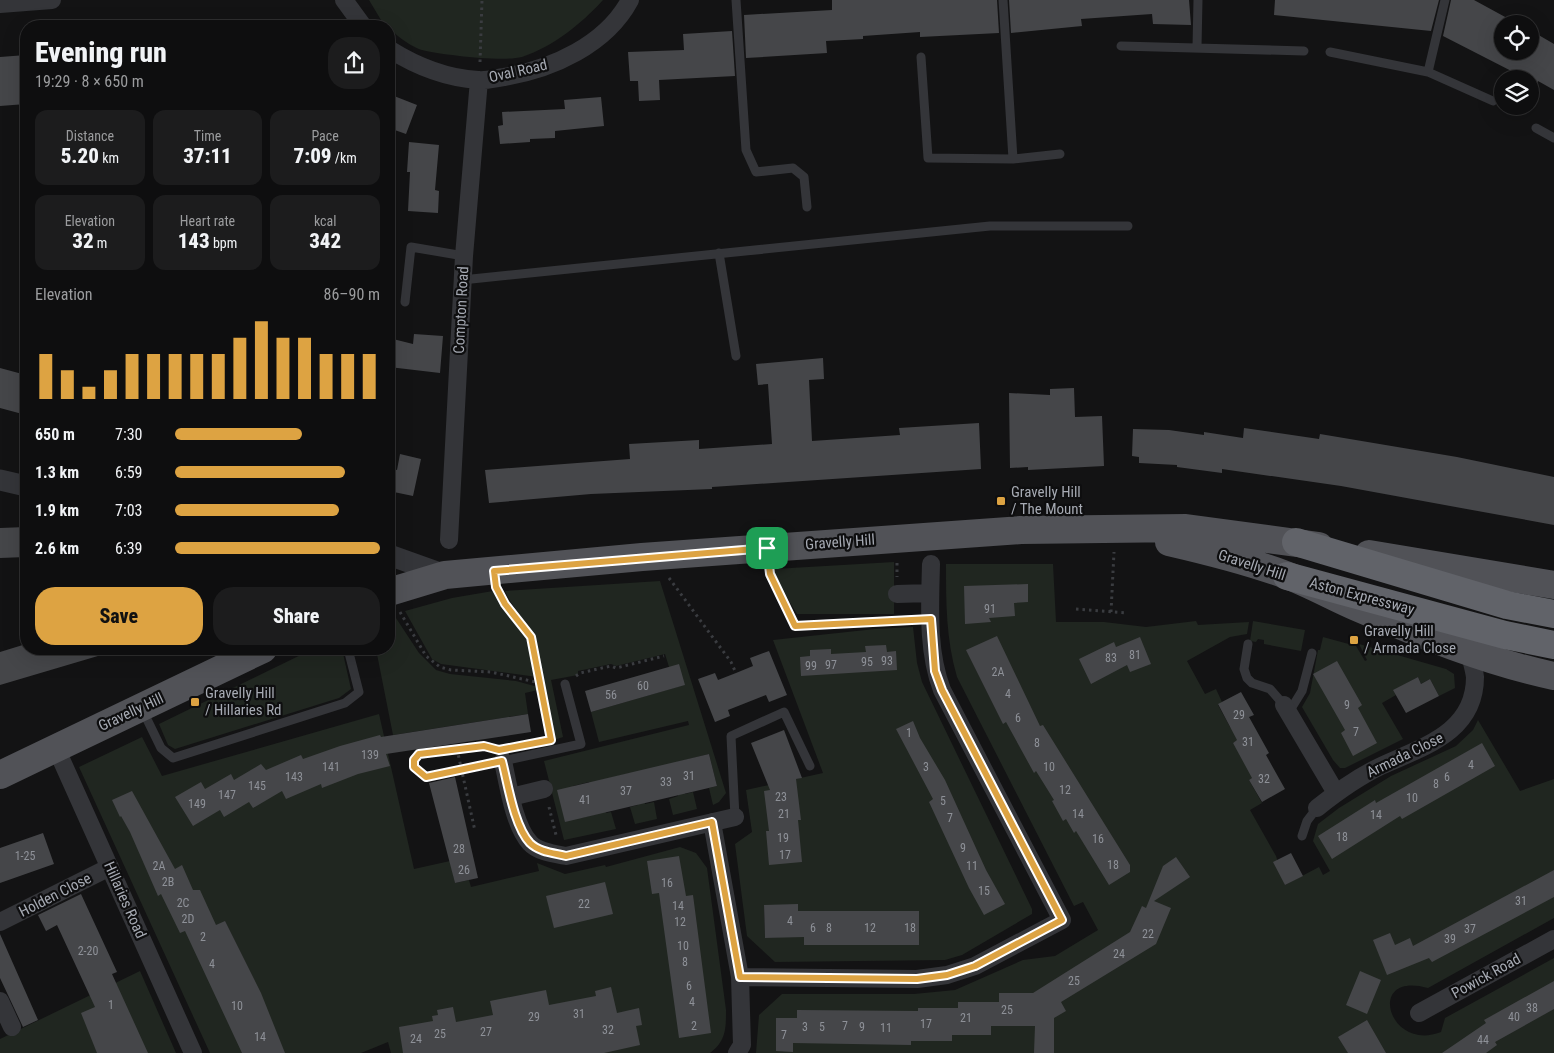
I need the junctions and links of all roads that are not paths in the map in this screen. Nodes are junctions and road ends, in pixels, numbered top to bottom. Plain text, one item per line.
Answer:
1 (52, 0) edge
2 (344, 0) edge
3 (630, 0) edge
4 (736, 0) edge
5 (1003, 0) edge
6 (1198, 0) edge
7 (1444, 0) edge
8 (0, 4) edge
9 (359, 20) edge
10 (1121, 46) dead end
11 (1197, 47) junction
12 (1304, 51) dead end
13 (1330, 52) dead end
14 (395, 54) edge
15 (920, 56) dead end
16 (1428, 72) junction
17 (479, 80) junction
18 (1493, 101) dead end
19 (1536, 128) dead end
20 (1554, 138) edge
21 (1060, 154) dead end
22 (1013, 159) junction
23 (807, 207) dead end
24 (1128, 226) dead end
25 (719, 253) junction
26 (464, 256) junction
27 (462, 280) junction
28 (405, 302) dead end
29 (736, 356) dead end
30 (0, 480) edge
31 (20, 485) edge
32 (1115, 529) junction
33 (449, 540) dead end
34 (1296, 542) junction
35 (395, 557) edge
36 (931, 564) dead end
37 (445, 576) junction
38 (1287, 576) junction
39 (1554, 585) edge
40 (395, 590) edge
41 (930, 593) junction
42 (897, 594) dead end
43 (1554, 614) edge
44 (931, 619) junction
45 (795, 626) road end
46 (1248, 644) dead end
47 (1554, 645) edge
48 (1469, 651) junction
49 (1312, 653) dead end
50 (250, 655) edge
51 (350, 655) edge
52 (1554, 676) edge
53 (565, 684) road end
54 (141, 708) junction
55 (1286, 708) junction
56 (56, 748) junction
57 (502, 761) joint
58 (810, 766) dead end
59 (0, 775) edge
60 (544, 789) dead end
61 (1336, 793) junction
62 (512, 797) junction
63 (1317, 808) joint
64 (735, 816) joint
65 (712, 822) junction
66 (1302, 836) dead end
67 (110, 867) junction
68 (0, 922) edge
69 (1554, 939) edge
70 (740, 977) junction
71 (0, 1001) edge
72 (1419, 1013) dead end
73 (12, 1027) dead end
74 (193, 1053) edge
75 (736, 1053) edge

1 - 8 street
2 - 9 street
3 - 17 street, Oval Road
4 - 23 lane
5 - 22 lane
6 - 11 lane
7 - 16 lane
10 - 11 lane
11 - 12 lane
13 - 16 lane
14 - 17 street, Oval Road
15 - 22 lane
16 - 18 lane
17 - 26 street, Compton Road
19 - 20 lane
21 - 22 lane
24 - 25 lane
25 - 27 lane
25 - 29 lane
26 - 27 street, Compton Road
26 - 28 lane
27 - 33 street, Compton Road
30 - 31 street
32 - 34 main road, Gravelly Hill
32 - 37 main road, Gravelly Hill
32 - 38 main road, Gravelly Hill
34 - 39 main road, Gravelly Hill
34 - 43 highway, Aston Expressway
35 - 37 street
36 - 41 street
37 - 40 main road, Gravelly Hill
38 - 47 highway, Aston Expressway
38 - 48 main road, Gravelly Hill
41 - 42 street
41 - 44 street
44 - 45 lane
44 - 70 street
46 - 55 lane
48 - 52 main road, Gravelly Hill
48 - 61 street, Armada Close
49 - 55 lane
50 - 54 main road, Gravelly Hill
51 - 54 lane
53 - 57 lane
54 - 56 main road, Gravelly Hill
55 - 61 street
56 - 59 main road, Gravelly Hill
56 - 67 street, Hillaries Road
57 - 62 street
58 - 64 lane
60 - 62 street
61 - 63 street, Armada Close
62 - 65 street
63 - 66 lane
64 - 65 street
65 - 70 street
67 - 68 street, Holden Close
67 - 74 street, Hillaries Road
69 - 72 street, Powick Road
70 - 75 street
71 - 73 street

